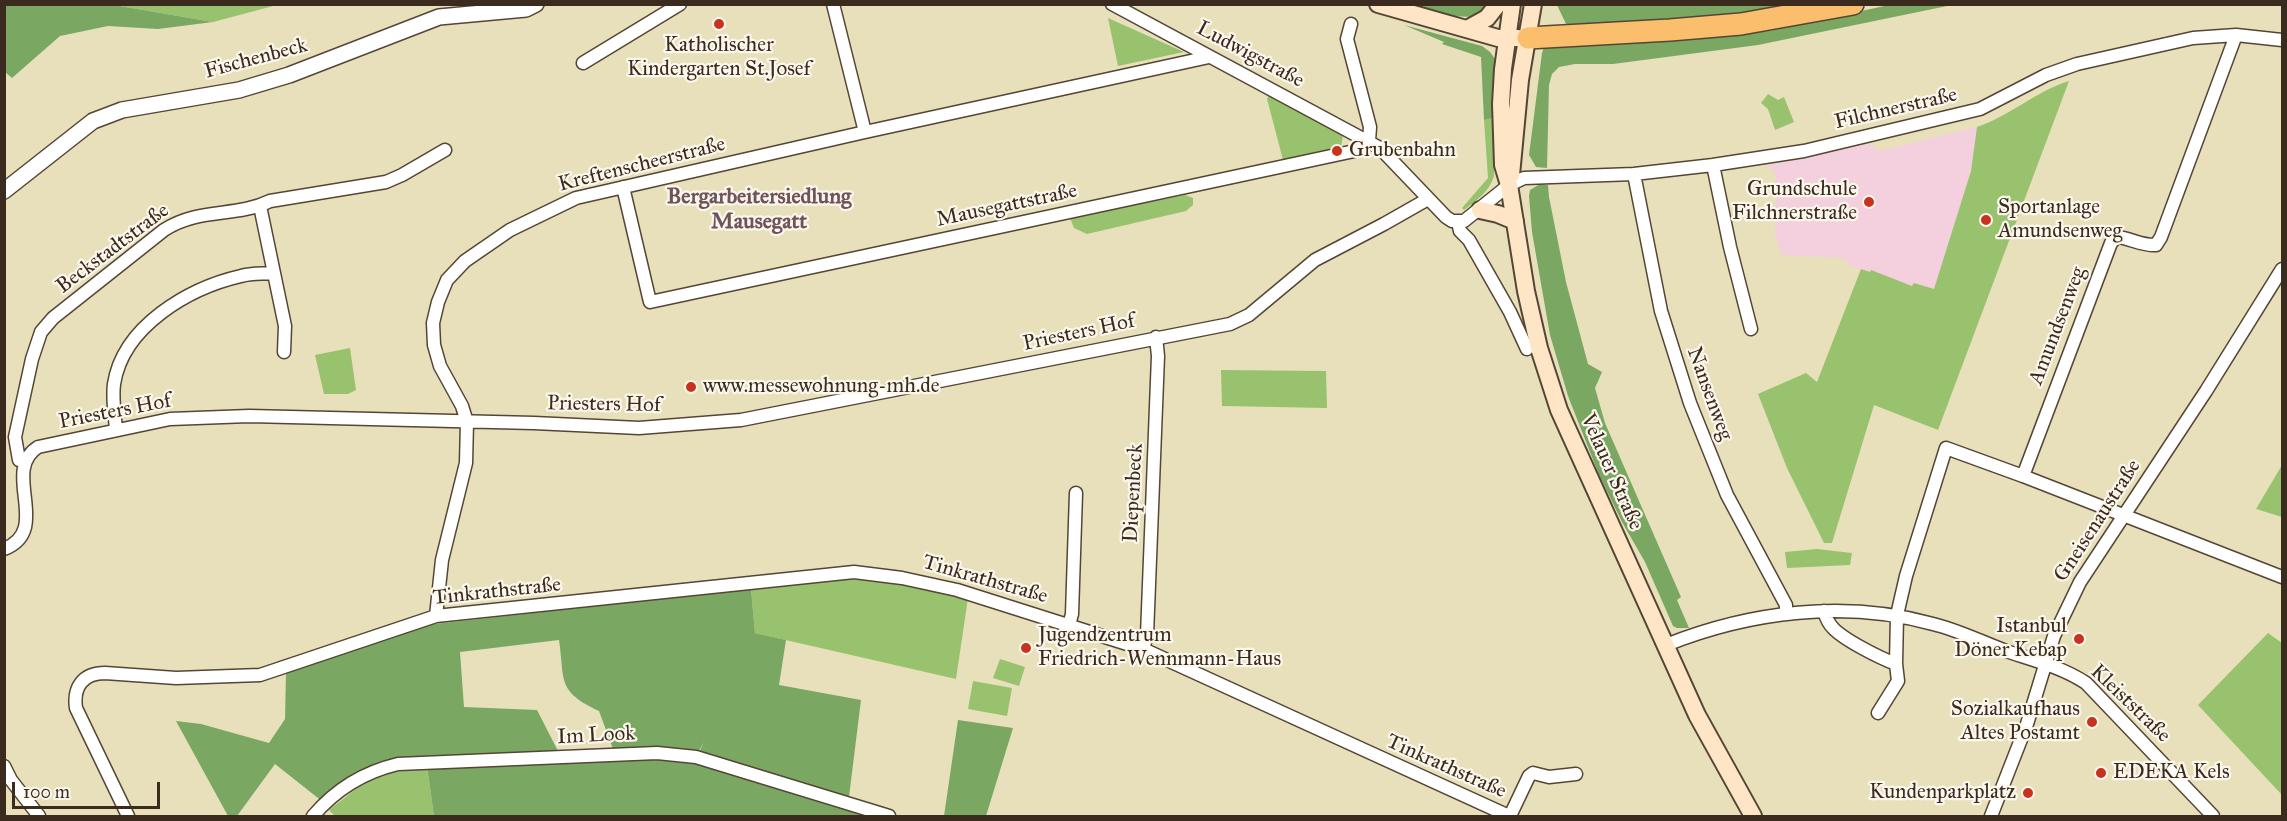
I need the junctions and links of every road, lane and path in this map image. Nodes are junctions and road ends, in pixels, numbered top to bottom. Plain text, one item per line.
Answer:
1 (536, 4) edge
2 (680, 4) edge
3 (833, 4) edge
4 (1112, 4) edge
5 (1378, 4) edge
6 (1498, 4) edge
7 (1512, 4) edge
8 (1533, 4) edge
9 (1852, 4) edge
10 (1351, 24) dead end
11 (1467, 29) junction
12 (2236, 36) junction
13 (1506, 38) junction
14 (1528, 38) junction
15 (2283, 40) edge
16 (1209, 57) junction
17 (583, 63) dead end
18 (865, 132) junction
19 (1369, 141) junction
20 (445, 150) dead end
21 (1713, 165) junction
22 (1634, 174) junction
23 (1509, 185) junction
24 (623, 187) junction
25 (4, 191) edge
26 (1428, 199) junction
27 (260, 206) junction
28 (1479, 210) junction
29 (1515, 221) junction
30 (1458, 222) junction
31 (2283, 269) edge
32 (273, 273) junction
33 (1751, 329) dead end
34 (1156, 338) junction
35 (1527, 349) dead end
36 (284, 352) dead end
37 (467, 422) junction
38 (116, 430) junction
39 (19, 460) junction
40 (2023, 476) junction
41 (1076, 493) dead end
42 (2123, 515) junction
43 (4, 549) edge
44 (2283, 577) edge
45 (1824, 611) junction
46 (1786, 614) junction
47 (1897, 615) junction
48 (436, 616) junction
49 (1069, 625) junction
50 (1666, 645) junction
51 (1143, 650) junction
52 (1896, 664) junction
53 (2044, 664) junction
54 (1878, 713) dead end
55 (4, 765) edge
56 (1576, 774) dead end
57 (39, 816) edge
58 (128, 816) edge
59 (313, 816) edge
60 (889, 816) edge
61 (1510, 816) edge
62 (1753, 816) edge
63 (1990, 816) edge
64 (2213, 816) edge

1 - 25 street, Fischenbeck
2 - 17 street
3 - 18 street
4 - 16 street, Ludwigstraße
5 - 11 main road
6 - 11 main road
7 - 13 main road, Velauer Straße
8 - 14 main road
9 - 14 highway
10 - 19 street
11 - 13 main road
12 - 15 street, Filchnerstraße
12 - 21 street, Filchnerstraße
12 - 40 street, Amundsenweg
13 - 14 main road
13 - 23 main road, Velauer Straße
14 - 23 main road
16 - 18 street, Kreftenscheerstraße
16 - 19 street, Ludwigstraße
18 - 24 street, Kreftenscheerstraße
19 - 24 street, Mausegattstraße
19 - 26 street
20 - 27 street, Beckstadtstraße
21 - 22 street, Filchnerstraße
21 - 33 street
22 - 23 street, Filchnerstraße
22 - 46 street, Nansenweg
23 - 28 street
23 - 29 main road, Velauer Straße
24 - 37 street, Kreftenscheerstraße
26 - 30 street
26 - 34 street, Priesters Hof
27 - 32 street
27 - 39 street, Beckstadtstraße
28 - 29 main road
28 - 30 street
29 - 50 main road, Velauer Straße
30 - 35 street
31 - 42 street, Gneisenaustraße
32 - 36 street
32 - 38 street
34 - 37 street, Priesters Hof
34 - 51 street, Diepenbeck
37 - 38 street, Priesters Hof
37 - 48 street, Kreftenscheerstraße
38 - 39 street, Priesters Hof
39 - 43 street
40 - 42 street
40 - 47 street
41 - 49 street, Tinkrathstraße
42 - 44 street
42 - 53 street, Gneisenaustraße
45 - 46 street, Kleiststraße
45 - 47 street, Kleiststraße
45 - 52 street
46 - 50 street, Kleiststraße
47 - 52 street
47 - 53 street, Kleiststraße
48 - 49 street, Tinkrathstraße
48 - 58 street, Tinkrathstraße
49 - 51 street, Tinkrathstraße
50 - 62 main road, Velauer Straße
51 - 61 street, Tinkrathstraße
52 - 54 street
53 - 63 street, Gneisenaustraße
53 - 64 street, Kleiststraße
55 - 57 street
56 - 61 street
59 - 60 street, Im Look

